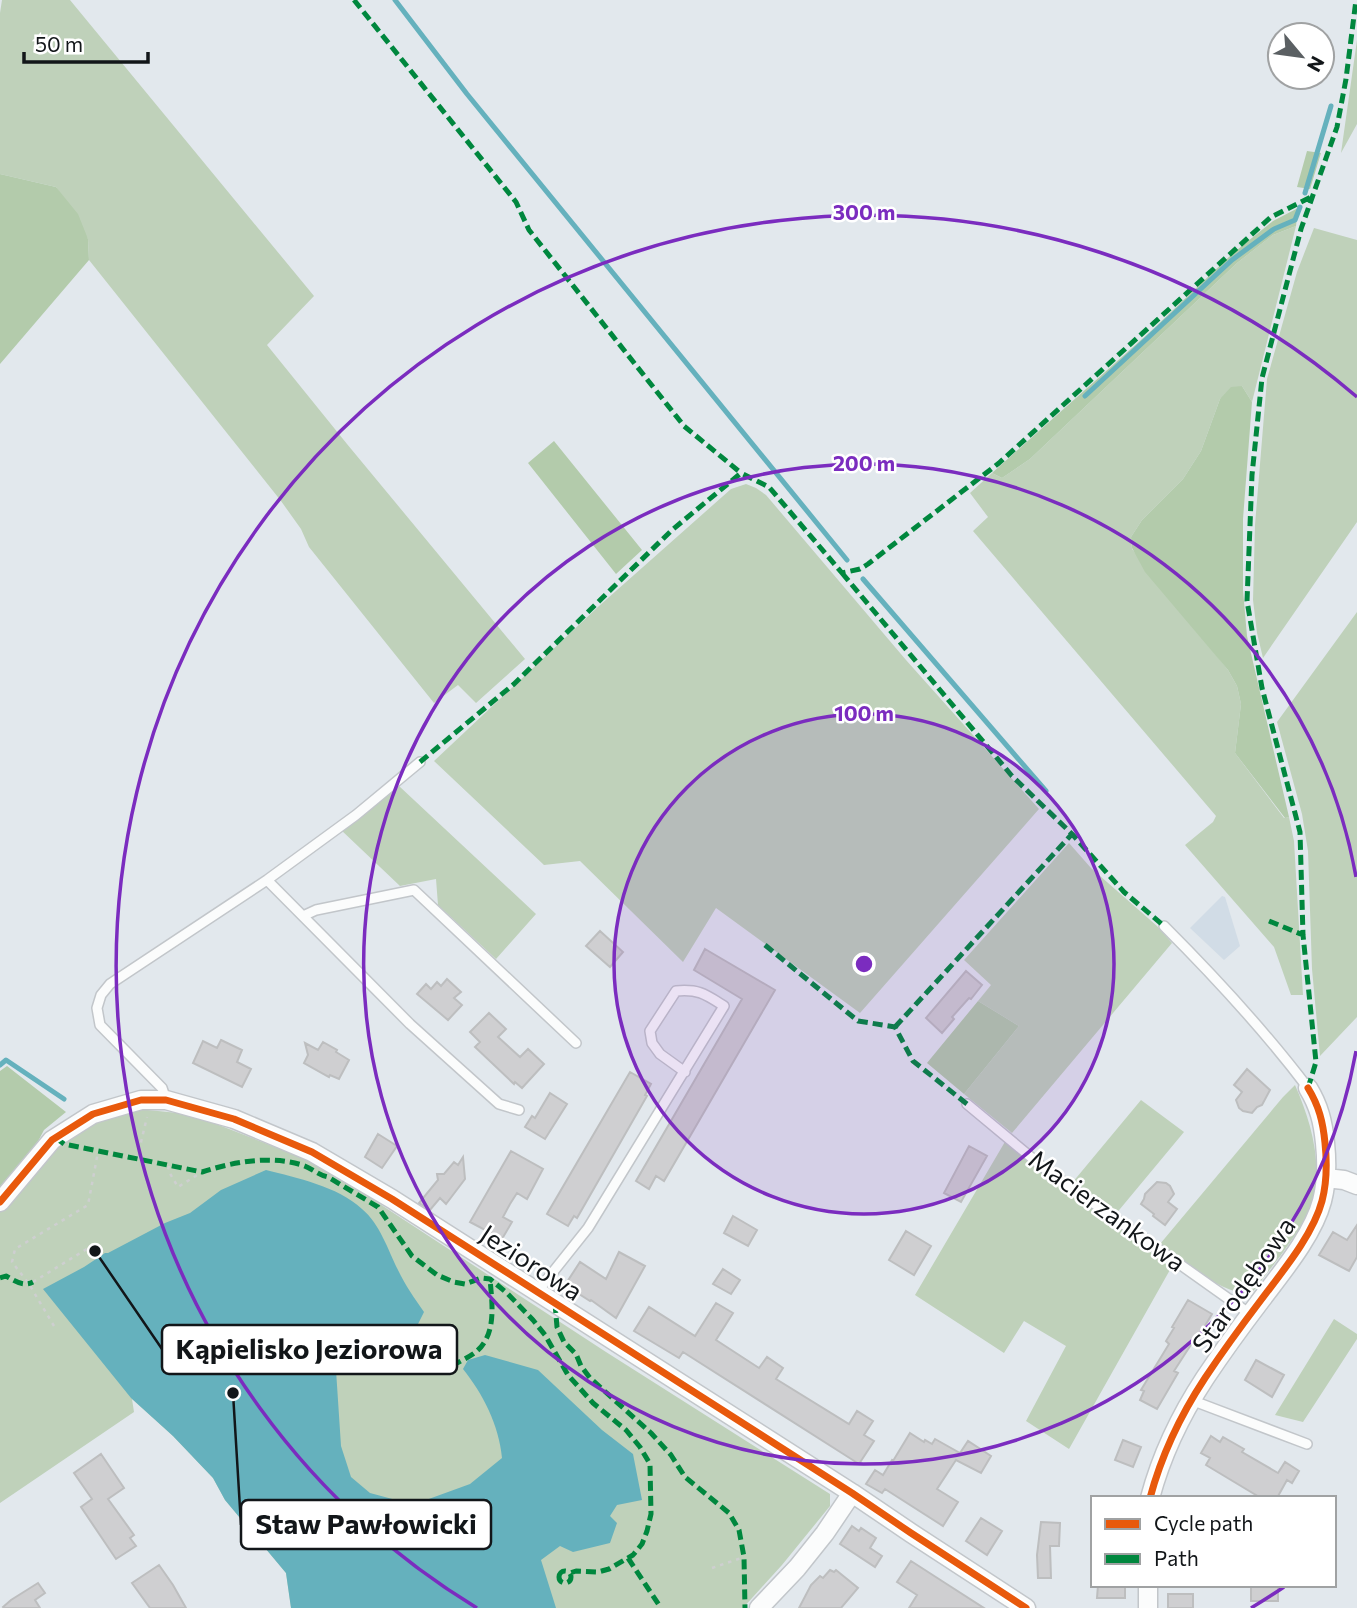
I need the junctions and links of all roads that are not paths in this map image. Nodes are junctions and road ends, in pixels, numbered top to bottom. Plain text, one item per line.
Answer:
1 (420, 762) dead end
2 (267, 880) junction
3 (303, 916) junction
4 (1164, 926) dead end
5 (576, 1043) dead end
6 (685, 1072) junction
7 (1308, 1088) joint
8 (159, 1100) junction
9 (967, 1104) dead end
10 (519, 1110) dead end
11 (1326, 1178) junction
12 (1357, 1185) edge
13 (0, 1202) edge
14 (537, 1292) junction
15 (1250, 1314) junction
16 (1191, 1400) junction
17 (1307, 1444) dead end
18 (852, 1493) junction
19 (1151, 1496) edge
20 (1148, 1587) edge
21 (759, 1608) edge
22 (1026, 1608) edge
23 (1148, 1608) edge

1 - 2 lane
2 - 3 lane
2 - 8 lane
3 - 5 lane
3 - 10 lane
4 - 7 lane
6 - 6 lane
6 - 14 lane
7 - 11 street, Starodębowa
8 - 13 street, Jeziorowa
8 - 14 street, Jeziorowa
9 - 15 lane, Macierzankowa
11 - 12 street
11 - 15 street, Starodębowa
14 - 18 street, Jeziorowa
15 - 16 street, Starodębowa
16 - 17 lane
16 - 19 street, Starodębowa
18 - 21 street
18 - 22 street, Jeziorowa
20 - 23 street

